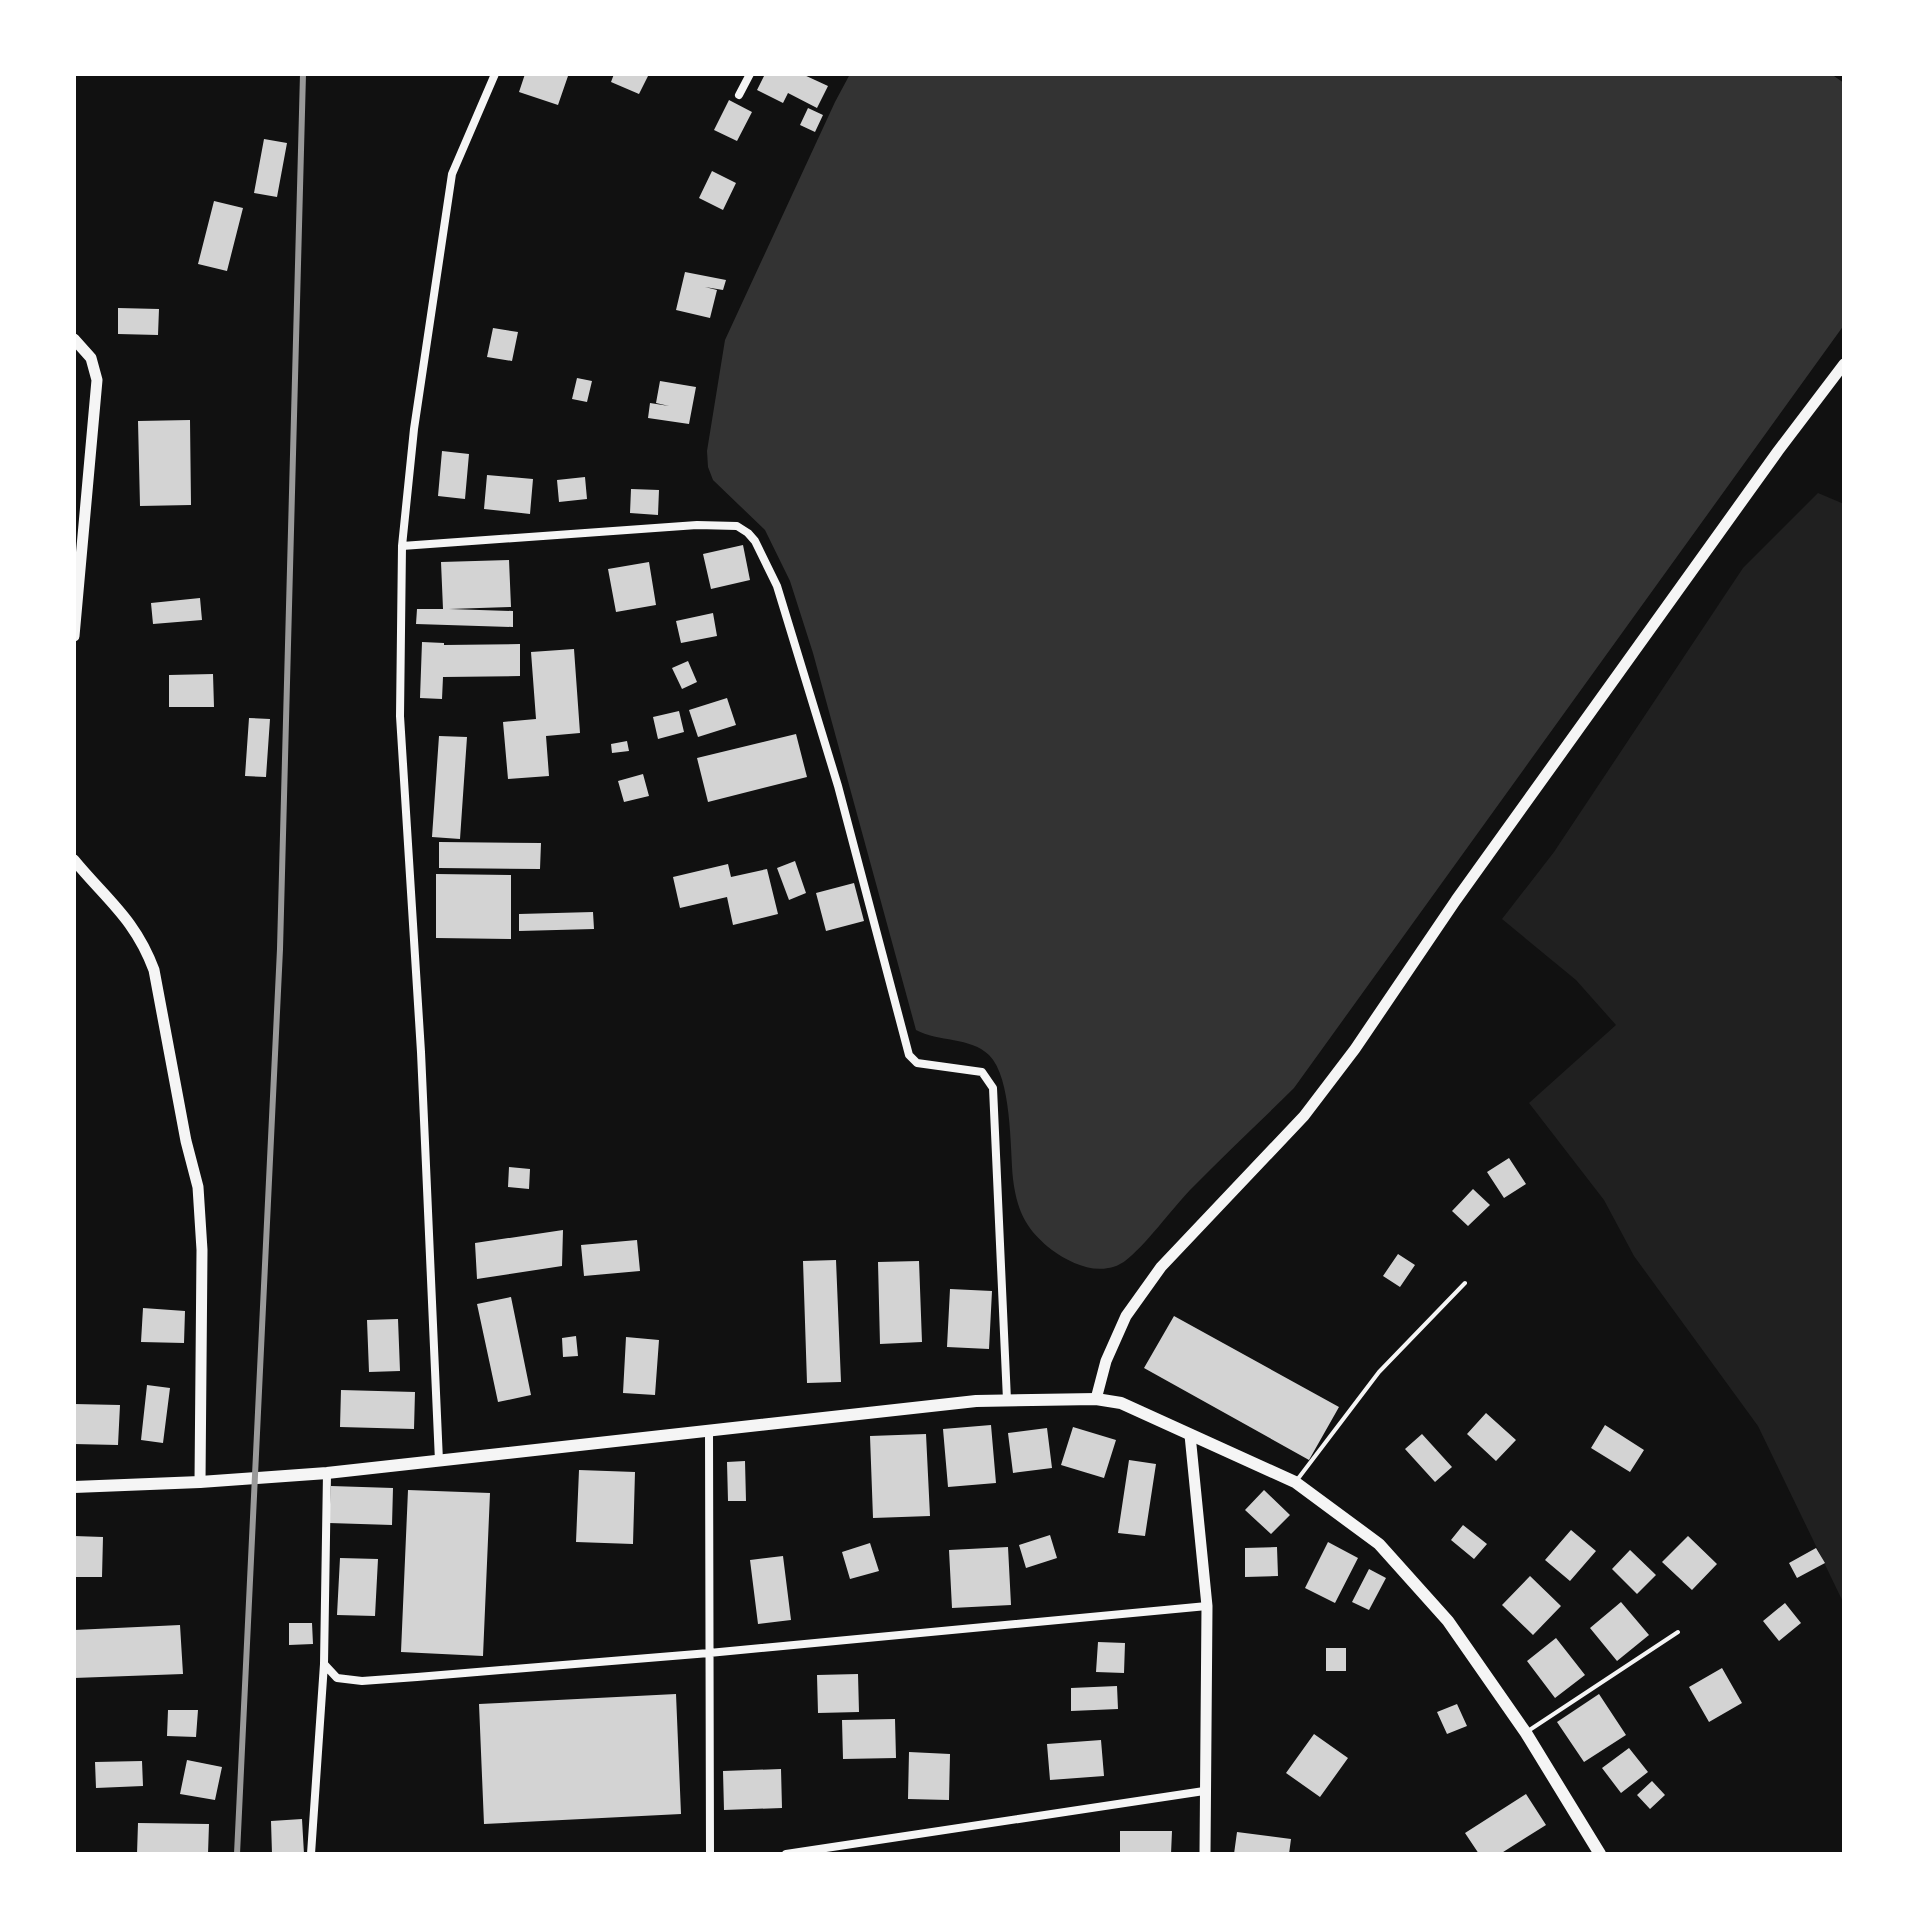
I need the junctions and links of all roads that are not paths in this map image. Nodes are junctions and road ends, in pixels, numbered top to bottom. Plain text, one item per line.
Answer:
1 (495, 74) edge
2 (750, 74) edge
3 (739, 95) dead end
4 (74, 339) edge
5 (1844, 364) edge
6 (402, 546) junction
7 (74, 636) edge
8 (74, 860) edge
9 (1465, 1283) dead end
10 (1096, 1399) junction
11 (1007, 1400) junction
12 (709, 1430) junction
13 (1190, 1435) junction
14 (439, 1461) junction
15 (327, 1473) junction
16 (200, 1482) junction
17 (1295, 1482) junction
18 (74, 1487) edge
19 (1207, 1606) junction
20 (1678, 1632) dead end
21 (709, 1653) junction
22 (324, 1664) junction
23 (1526, 1733) junction
24 (1204, 1791) junction
25 (311, 1854) edge
26 (710, 1854) edge
27 (786, 1854) edge
28 (1205, 1854) edge
29 (1600, 1854) edge

1 - 6 street
2 - 3 street
4 - 7 street
5 - 10 street
6 - 11 street
6 - 14 street
8 - 16 street
9 - 17 lane
10 - 11 main road
10 - 13 main road
11 - 12 main road
12 - 14 main road
12 - 21 street
13 - 17 main road
13 - 19 street
14 - 15 main road
15 - 16 main road
15 - 22 street
16 - 18 main road
17 - 23 main road
19 - 21 street
19 - 24 street
20 - 23 lane
21 - 22 street
21 - 26 street
22 - 25 street
23 - 29 main road
24 - 27 street
24 - 28 street

